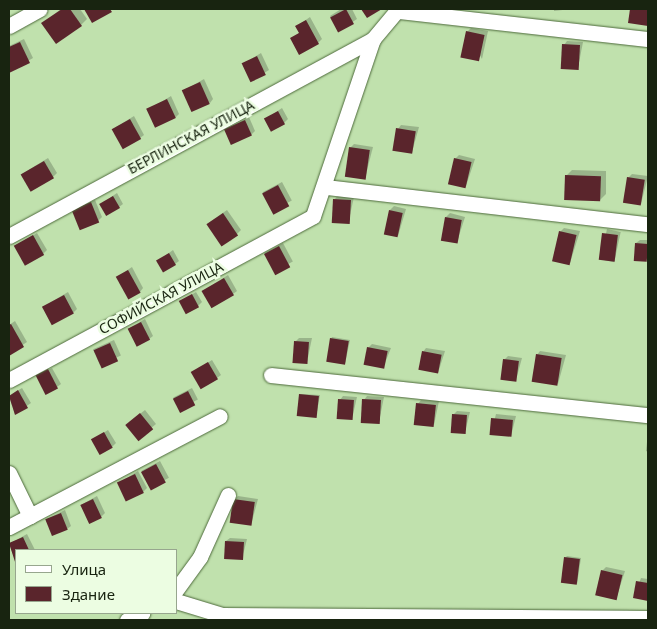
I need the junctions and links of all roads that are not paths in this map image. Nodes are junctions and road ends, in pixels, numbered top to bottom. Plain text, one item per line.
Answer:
1 (40, 9) edge
2 (398, 10) edge
3 (9, 26) edge
4 (648, 38) edge
5 (373, 39) junction
6 (326, 187) junction
7 (648, 224) edge
8 (9, 236) edge
9 (271, 375) dead end
10 (9, 380) edge
11 (648, 415) edge
12 (220, 416) dead end
13 (9, 473) edge
14 (228, 495) dead end
15 (30, 516) junction
16 (9, 527) edge
17 (178, 587) edge
18 (178, 602) edge
19 (140, 614) edge
20 (401, 618) edge
21 (648, 618) edge
22 (127, 620) edge

1 - 3 street
2 - 4 street
2 - 5 street
5 - 6 street
5 - 8 street, БЕРЛИНСКАЯ УЛИЦА
6 - 7 street
6 - 10 street, СОФИЙСКАЯ УЛИЦА
9 - 11 street
12 - 15 street
13 - 15 street
14 - 17 street
15 - 16 street
18 - 20 street
19 - 22 street
20 - 21 street

